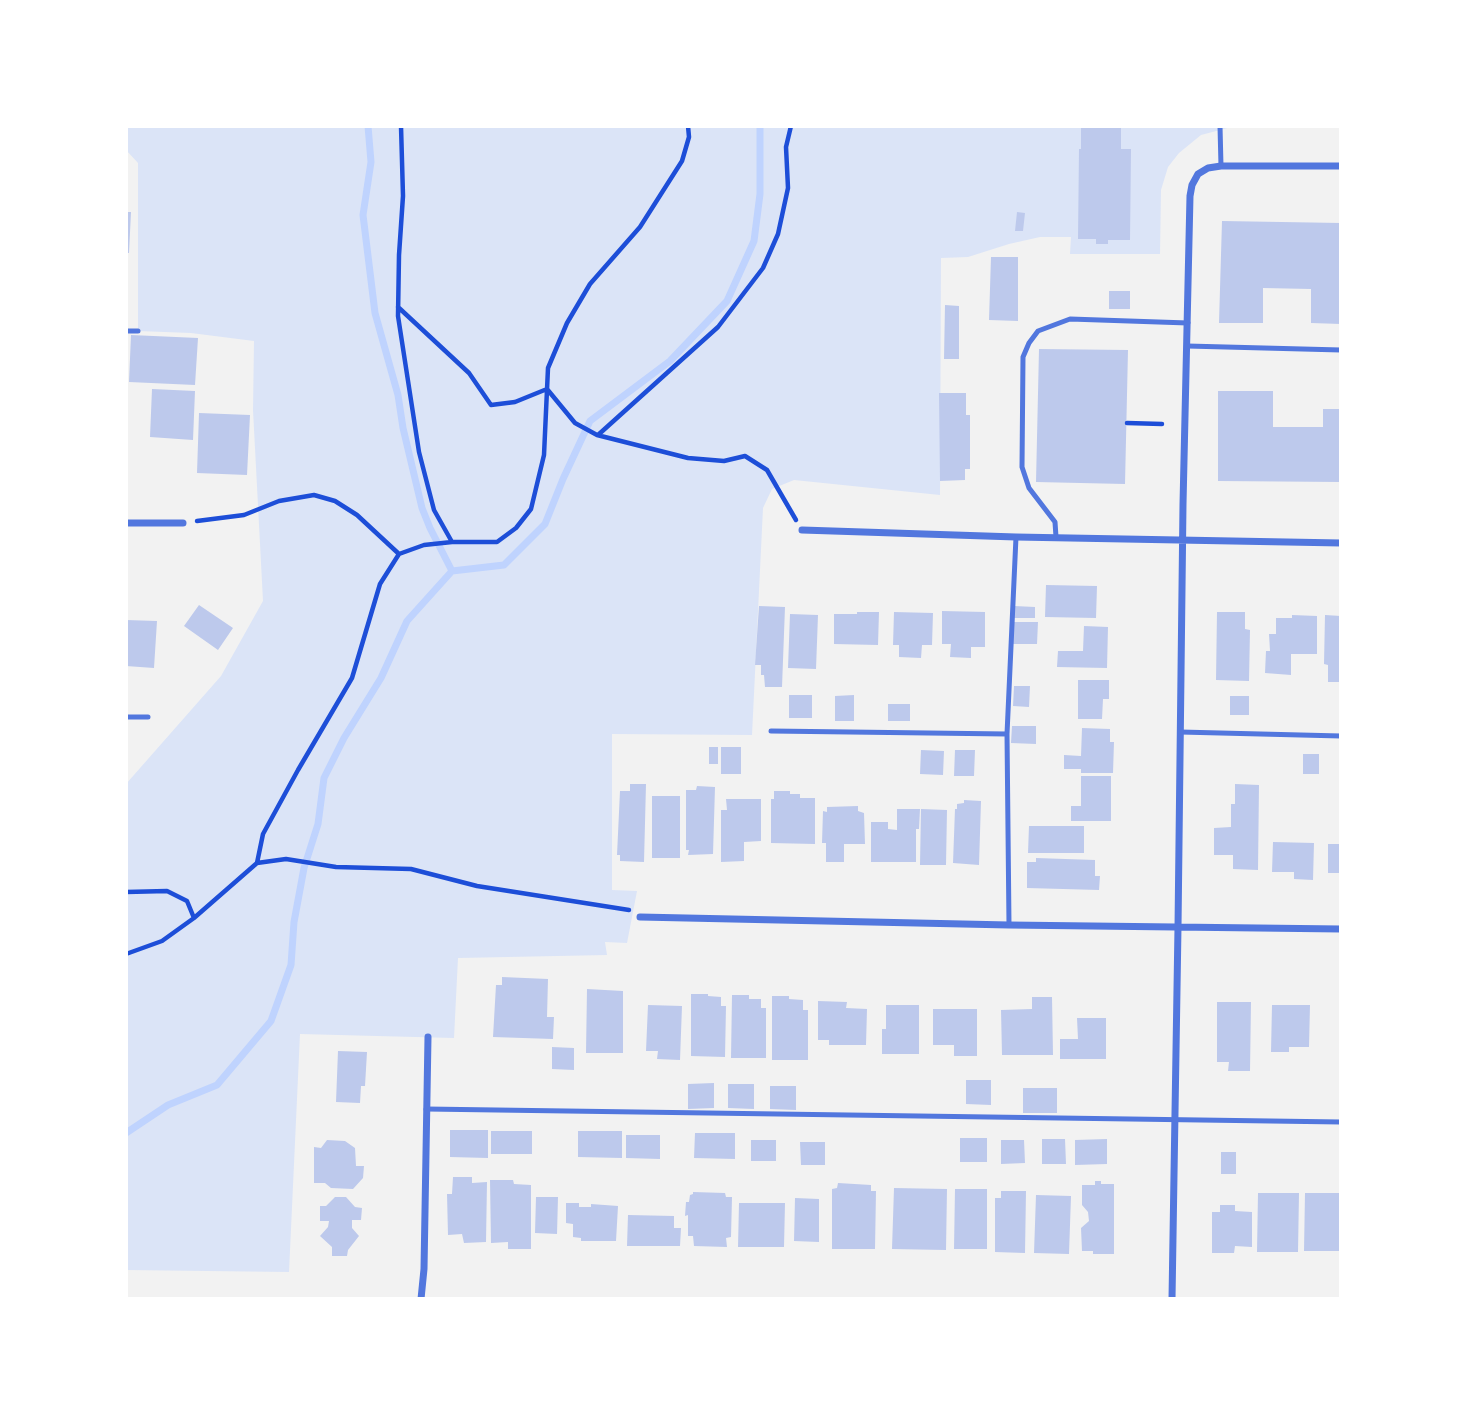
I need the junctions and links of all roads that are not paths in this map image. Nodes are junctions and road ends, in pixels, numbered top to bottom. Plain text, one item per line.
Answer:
1 (1220, 126) edge
2 (1221, 166) junction
3 (1341, 166) edge
4 (1188, 323) junction
5 (126, 331) edge
6 (138, 331) dead end
7 (1187, 346) junction
8 (1341, 349) edge
9 (126, 523) edge
10 (183, 523) road end
11 (802, 530) road end
12 (1016, 537) junction
13 (1056, 537) junction
14 (1182, 540) junction
15 (1341, 543) edge
16 (126, 717) edge
17 (148, 717) dead end
18 (771, 731) dead end
19 (1180, 732) junction
20 (1007, 734) junction
21 (1341, 736) edge
22 (640, 917) road end
23 (1009, 925) junction
24 (1178, 927) junction
25 (1341, 929) edge
26 (428, 1037) dead end
27 (426, 1109) junction
28 (1175, 1119) junction
29 (1341, 1122) edge
30 (421, 1299) edge
31 (1172, 1299) edge

1 - 2 lane
2 - 3 street
2 - 4 street
4 - 7 street
4 - 13 lane
5 - 6 lane
7 - 8 lane
7 - 14 street
9 - 10 street
11 - 12 street
12 - 13 street
12 - 20 lane
13 - 14 street
14 - 15 street
14 - 19 street
16 - 17 lane
18 - 20 lane
19 - 21 lane
19 - 24 street
20 - 23 lane
22 - 23 street
23 - 24 street
24 - 25 street
24 - 28 street
26 - 27 street
27 - 28 lane
27 - 30 street
28 - 29 lane
28 - 31 street

